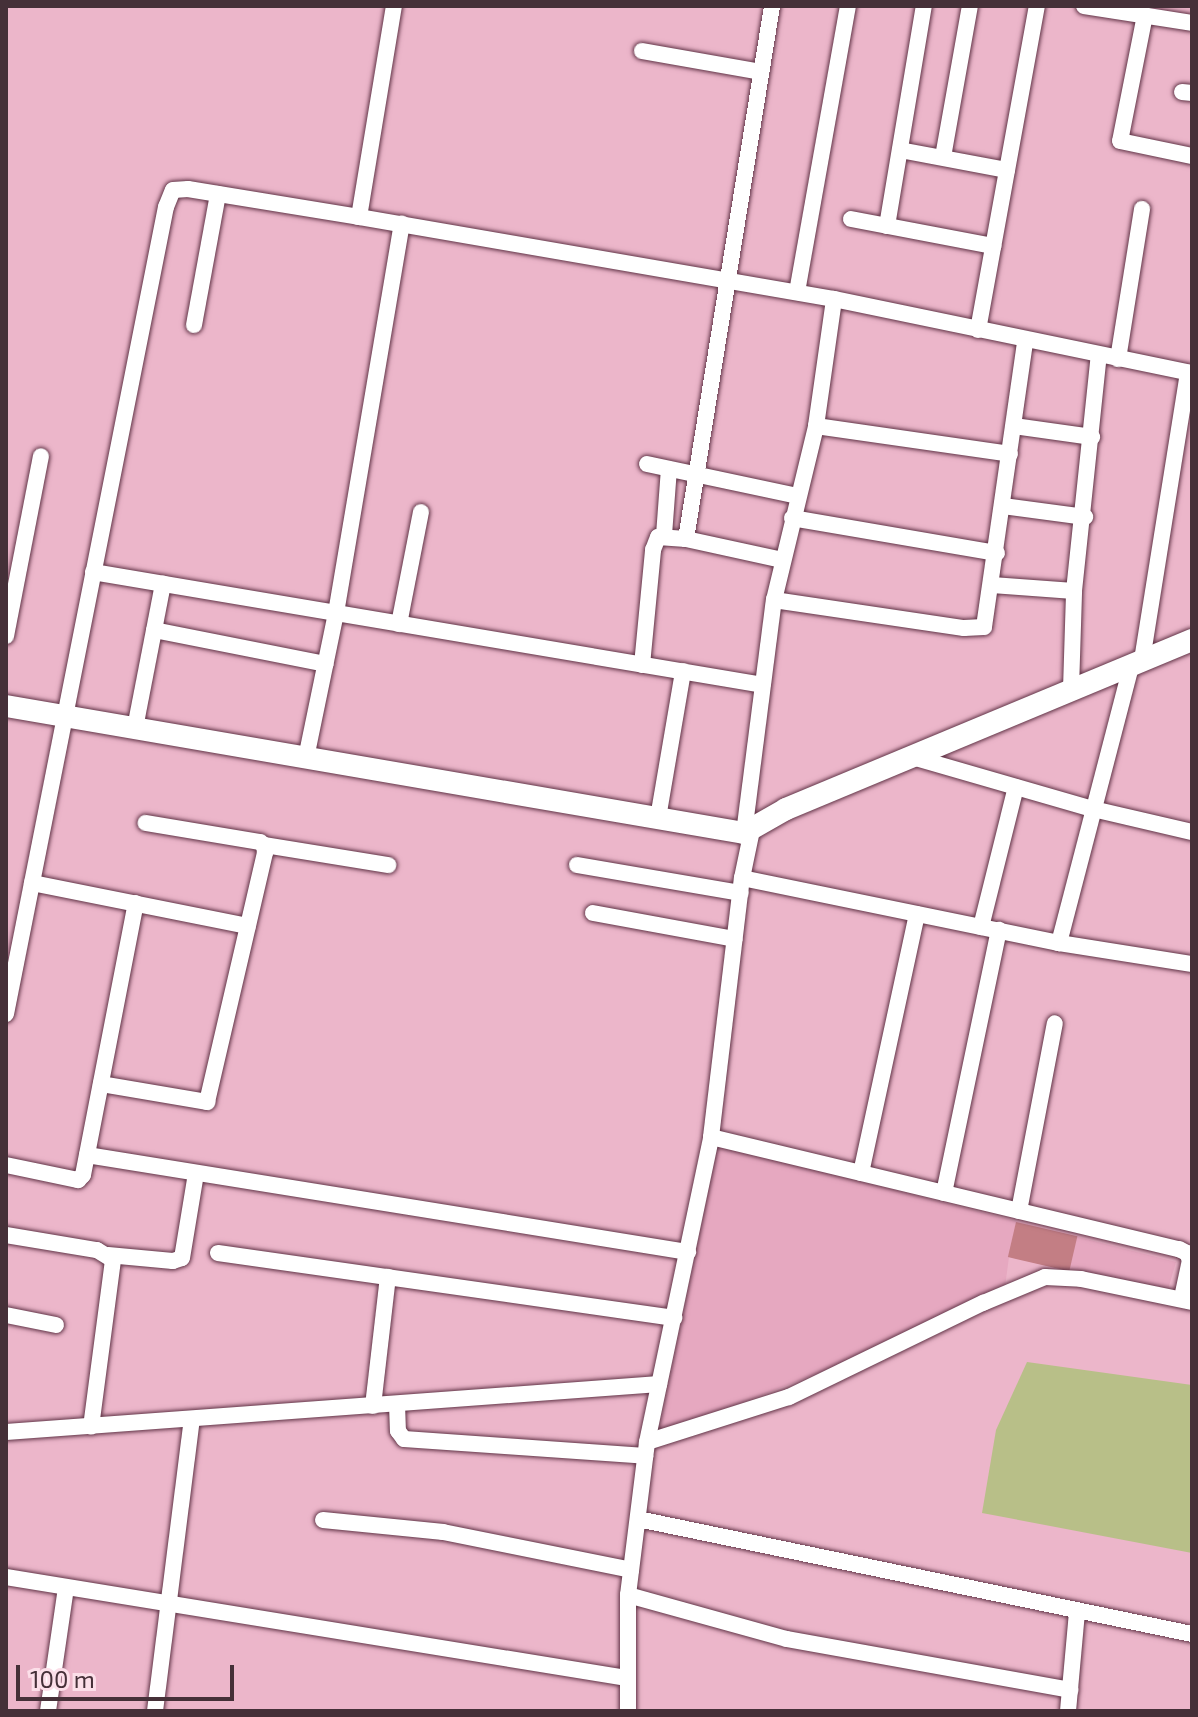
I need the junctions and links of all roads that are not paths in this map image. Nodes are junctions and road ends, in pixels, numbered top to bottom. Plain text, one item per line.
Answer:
1 (394, 6) edge
2 (772, 6) edge
3 (848, 6) edge
4 (924, 6) edge
5 (970, 6) edge
6 (1037, 6) edge
7 (1084, 6) edge
8 (1145, 15) junction
9 (1192, 23) edge
10 (642, 51) dead end
11 (761, 72) junction
12 (900, 150) junction
13 (1192, 156) edge
14 (943, 157) junction
15 (1007, 170) junction
16 (218, 194) junction
17 (1142, 209) dead end
18 (359, 217) junction
19 (851, 219) dead end
20 (402, 224) junction
21 (887, 226) junction
22 (993, 246) junction
23 (725, 280) junction
24 (797, 292) junction
25 (834, 299) junction
26 (194, 325) dead end
27 (978, 330) junction
28 (1025, 341) junction
29 (1099, 355) junction
30 (1118, 359) junction
31 (1190, 373) edge
32 (816, 426) junction
33 (1014, 426) junction
34 (1092, 437) junction
35 (1010, 454) junction
36 (41, 456) dead end
37 (647, 464) dead end
38 (669, 469) junction
39 (697, 475) junction
40 (798, 496) junction
41 (1003, 506) junction
42 (421, 512) dead end
43 (1085, 517) junction
44 (792, 518) junction
45 (664, 535) junction
46 (686, 539) junction
47 (997, 553) junction
48 (782, 560) junction
49 (93, 572) junction
50 (163, 584) junction
51 (992, 585) junction
52 (1074, 591) junction
53 (774, 600) junction
54 (336, 613) junction
55 (399, 624) junction
56 (154, 630) junction
57 (6, 636) edge
58 (1192, 640) edge
59 (1137, 662) junction
60 (326, 664) junction
61 (642, 665) junction
62 (683, 671) junction
63 (763, 685) junction
64 (1071, 689) junction
65 (6, 706) edge
66 (65, 716) junction
67 (135, 728) junction
68 (909, 756) junction
69 (306, 758) junction
70 (1016, 787) junction
71 (1093, 809) junction
72 (658, 818) junction
73 (146, 823) dead end
74 (748, 832) junction
75 (1192, 832) edge
76 (264, 845) junction
77 (388, 865) dead end
78 (577, 865) dead end
79 (32, 883) junction
80 (742, 886) junction
81 (136, 903) junction
82 (593, 913) dead end
83 (917, 914) junction
84 (248, 926) junction
85 (981, 927) junction
86 (999, 930) junction
87 (735, 939) junction
88 (1059, 943) junction
89 (1192, 964) edge
90 (6, 1014) edge
91 (1055, 1023) dead end
92 (101, 1084) junction
93 (711, 1137) junction
94 (87, 1155) junction
95 (6, 1165) edge
96 (196, 1173) junction
97 (861, 1173) junction
98 (944, 1193) junction
99 (1019, 1211) junction
100 (6, 1235) edge
101 (688, 1252) junction
102 (218, 1253) dead end
103 (108, 1255) junction
104 (388, 1277) junction
105 (1187, 1300) edge
106 (6, 1315) edge
107 (674, 1318) junction
108 (56, 1325) dead end
109 (659, 1384) junction
110 (397, 1404) junction
111 (373, 1406) junction
112 (192, 1420) junction
113 (91, 1427) junction
114 (6, 1432) edge
115 (646, 1449) junction
116 (638, 1519) junction
117 (323, 1520) dead end
118 (631, 1570) junction
119 (6, 1577) edge
120 (66, 1588) junction
121 (628, 1595) junction
122 (169, 1605) junction
123 (1077, 1613) junction
124 (1192, 1634) edge
125 (626, 1678) junction
126 (1070, 1690) junction
127 (48, 1711) edge
128 (155, 1711) edge
129 (628, 1711) edge
130 (1068, 1711) edge

1 - 18 street
2 - 11 street
3 - 24 street
4 - 12 street
5 - 14 street
6 - 15 street
7 - 8 street
8 - 9 street
8 - 13 street
10 - 11 street
11 - 23 street
12 - 14 street
12 - 21 street
14 - 15 street
15 - 22 street
16 - 18 street
16 - 26 street
16 - 49 street
17 - 30 street
18 - 20 street
19 - 21 street
20 - 23 street
20 - 54 street
21 - 22 street
22 - 27 street
23 - 24 street
23 - 39 street
24 - 25 street
25 - 27 street
25 - 32 street
27 - 28 street
28 - 29 street
28 - 33 street
29 - 30 street
29 - 34 street
30 - 31 street
31 - 59 street
32 - 35 street
32 - 40 street
33 - 34 street
33 - 35 street
34 - 43 street
35 - 41 street
36 - 57 street
37 - 38 street
38 - 39 street
38 - 45 street
39 - 40 street
39 - 46 street
40 - 44 street
41 - 43 street
41 - 47 street
42 - 55 street
43 - 52 street
44 - 47 street
44 - 48 street
45 - 46 street
45 - 61 street
46 - 48 street
47 - 51 street
48 - 53 street
49 - 50 street
49 - 66 street
50 - 54 street
50 - 56 street
51 - 52 street
51 - 53 street
52 - 64 street
53 - 63 street
54 - 55 street
54 - 60 street
55 - 61 street
56 - 60 street
56 - 67 street
58 - 59 street
59 - 64 street
59 - 71 street
60 - 69 street
61 - 62 street
62 - 63 street
62 - 72 street
63 - 74 street
64 - 68 street
65 - 66 street
66 - 67 street
66 - 79 street
67 - 69 street
68 - 70 street
68 - 74 street
69 - 72 street
70 - 71 street
70 - 85 street
71 - 75 street
71 - 88 street
72 - 74 street
73 - 76 street
74 - 80 street
76 - 77 street
76 - 84 street
78 - 80 street
79 - 81 street
79 - 90 street
80 - 83 street
80 - 87 street
81 - 84 street
81 - 92 street
82 - 87 street
83 - 85 street
83 - 97 street
84 - 92 street
85 - 86 street
86 - 88 street
86 - 98 street
87 - 93 street
88 - 89 street
91 - 99 street
92 - 94 street
93 - 97 street
93 - 101 street
94 - 95 street
94 - 96 street
96 - 101 street
96 - 103 street
97 - 98 street
98 - 99 street
99 - 105 street
100 - 103 street
101 - 107 street
102 - 104 street
103 - 113 street
104 - 107 street
104 - 111 street
105 - 115 street
106 - 108 street
107 - 109 street
109 - 110 street
109 - 115 street
110 - 111 street
110 - 115 street
111 - 112 street
112 - 113 street
112 - 122 street
113 - 114 street
115 - 116 street
116 - 118 street
116 - 123 street
117 - 118 street
118 - 121 street
119 - 120 street
120 - 122 street
120 - 127 street
121 - 125 street
121 - 126 street
122 - 125 street
122 - 128 street
123 - 124 street
123 - 126 street
125 - 129 street
126 - 130 street

